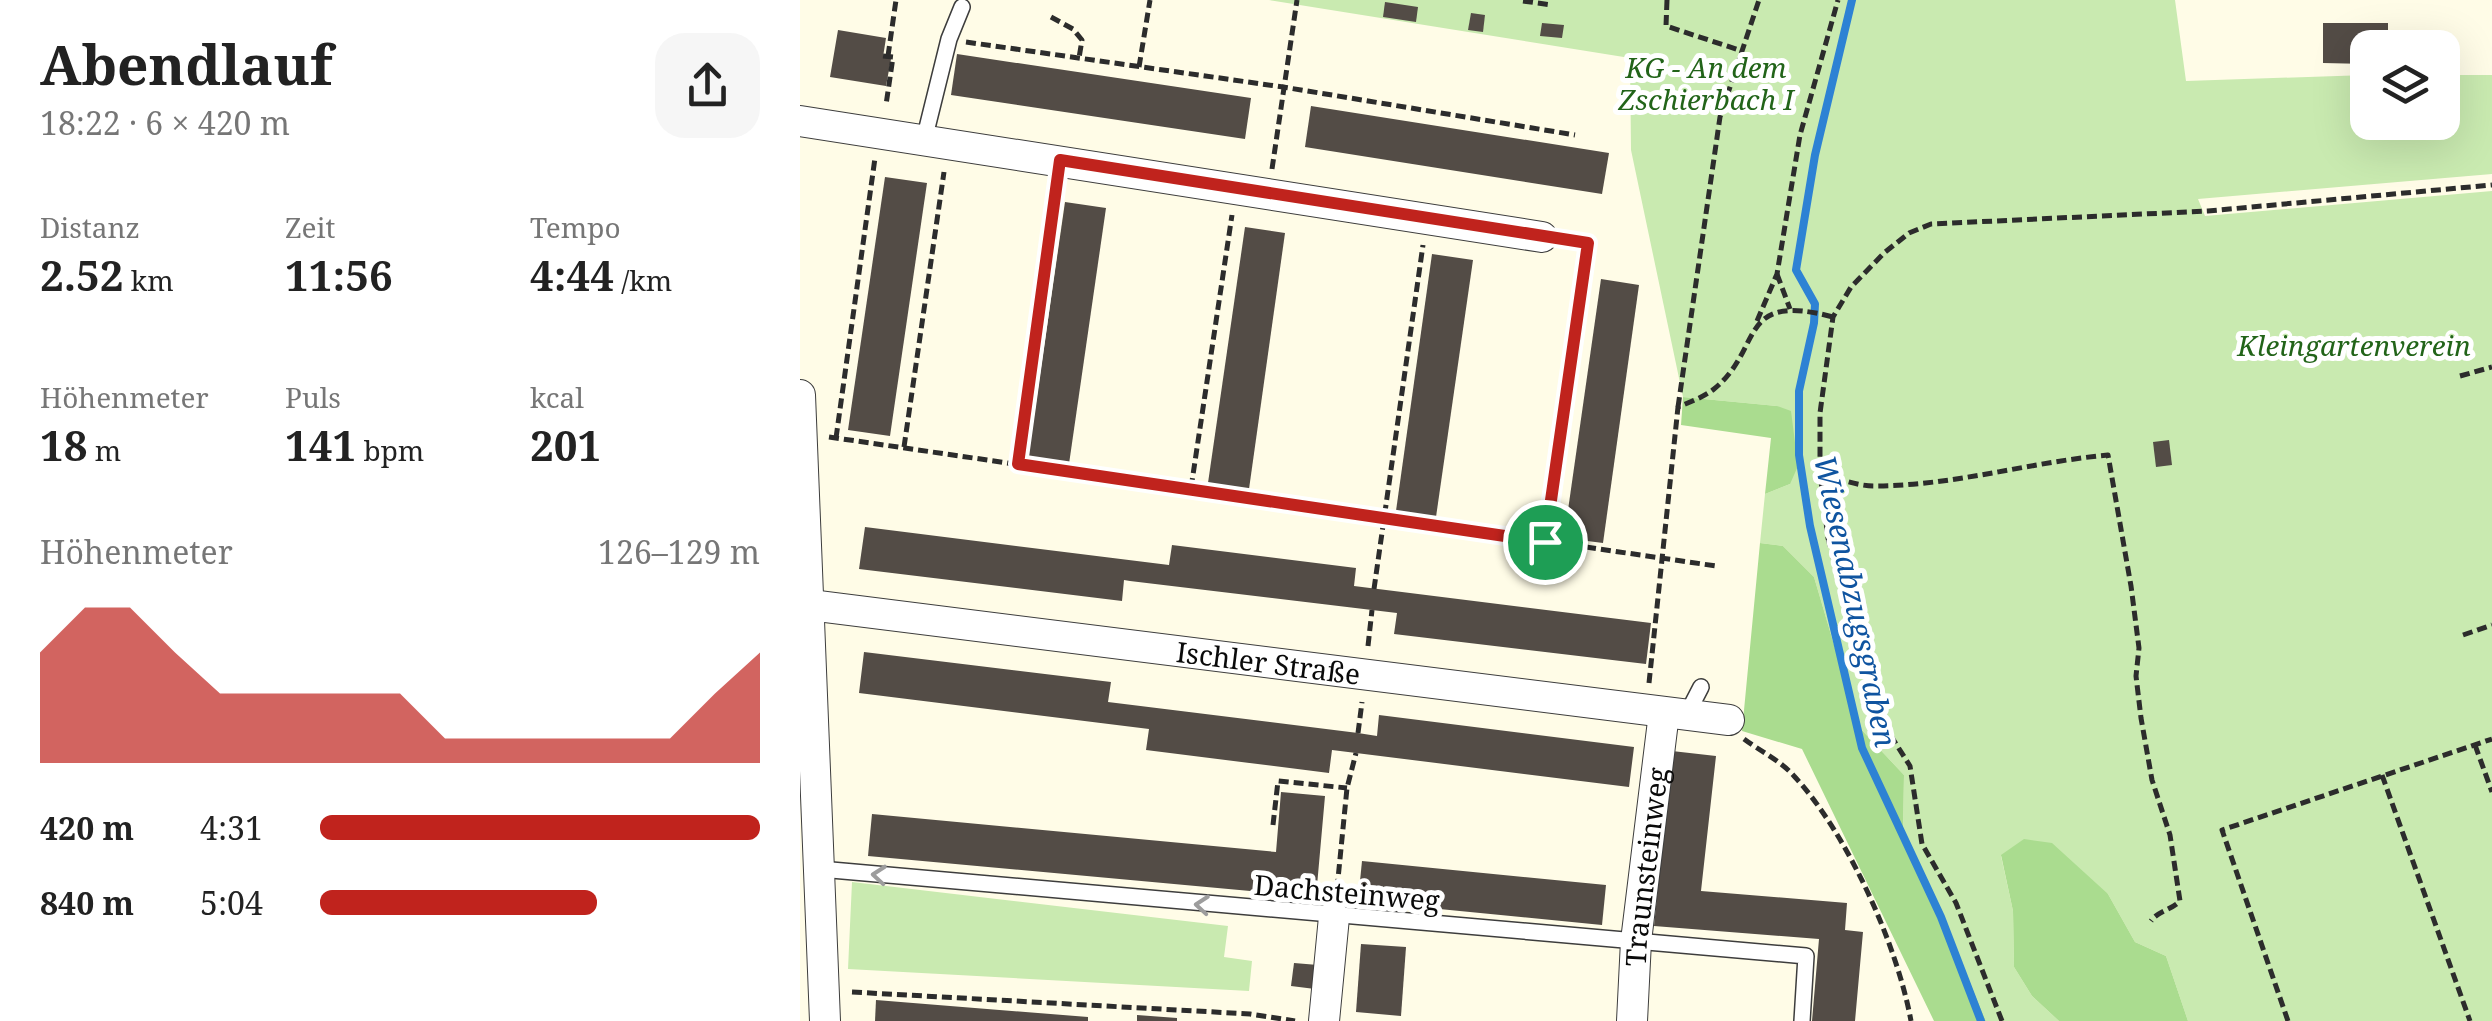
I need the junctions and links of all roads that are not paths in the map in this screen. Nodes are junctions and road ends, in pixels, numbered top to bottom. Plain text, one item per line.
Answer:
1 (962, 7) dead end
2 (800, 121) edge
3 (936, 142) junction
4 (1542, 237) road end
5 (800, 395) edge
6 (802, 434) edge
7 (810, 605) junction
8 (806, 662) edge
9 (1701, 687) dead end
10 (1665, 713) junction
11 (1733, 727) road end
12 (820, 869) junction
13 (1334, 917) junction
14 (1636, 941) junction
15 (825, 1021) edge
16 (1324, 1021) edge
17 (1632, 1021) edge
18 (1802, 1021) edge

1 - 3 lane
2 - 3 street
3 - 4 street
5 - 6 street
6 - 7 street
7 - 8 street
7 - 10 street, Ischler Straße
8 - 12 street
9 - 10 lane
10 - 11 street, Ischler Straße
10 - 14 street, Traunsteinweg
13 -> 12 lane, Dachsteinweg
12 - 15 street
13 - 14 lane, Dachsteinweg
13 - 16 street
14 - 17 street, Traunsteinweg
14 - 18 lane, Dachsteinweg

